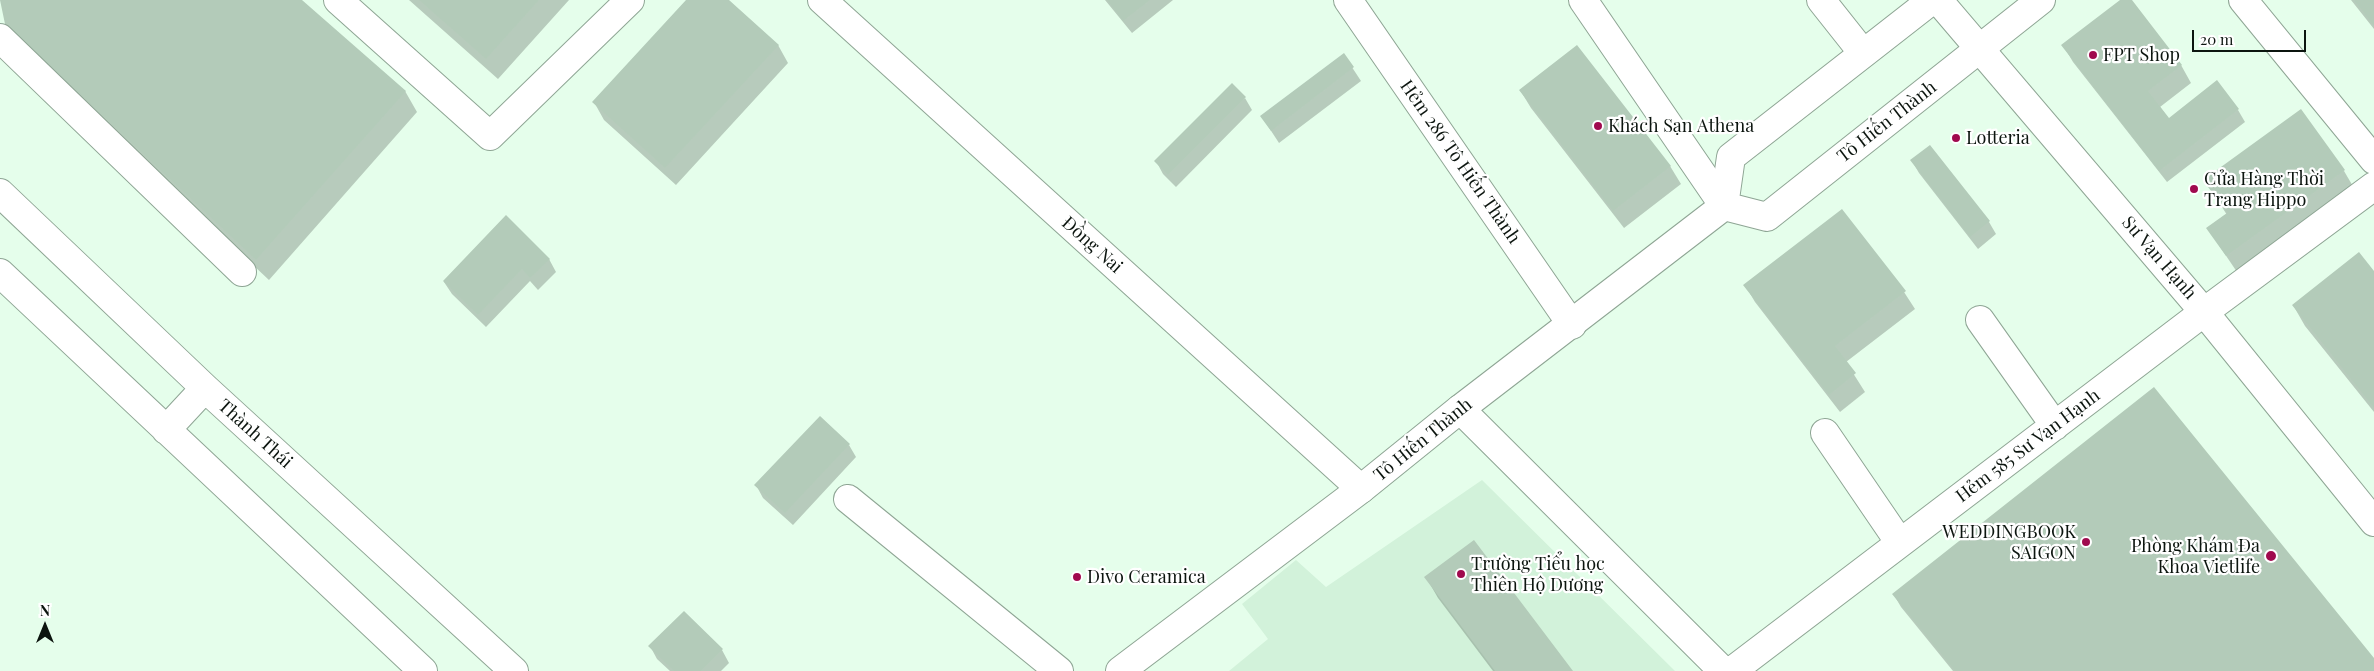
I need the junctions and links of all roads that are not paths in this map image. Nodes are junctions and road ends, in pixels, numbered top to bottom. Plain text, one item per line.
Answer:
1 (338, 0) edge
2 (630, 0) edge
3 (822, 0) edge
4 (1348, 0) edge
5 (1583, 0) edge
6 (1822, 0) edge
7 (1932, 0) edge
8 (1938, 0) edge
9 (2041, 0) edge
10 (2242, 0) edge
11 (0, 38) edge
12 (1980, 49) junction
13 (1863, 53) junction
14 (2374, 160) edge
15 (2374, 186) edge
16 (0, 193) edge
17 (1724, 206) junction
18 (242, 272) dead end
19 (0, 273) edge
20 (2204, 312) junction
21 (1980, 320) dead end
22 (1572, 325) junction
23 (205, 388) junction
24 (1460, 409) junction
25 (2055, 426) junction
26 (166, 430) junction
27 (1825, 432) dead end
28 (1361, 489) junction
29 (848, 499) dead end
30 (2374, 522) edge
31 (1900, 543) junction
32 (1122, 670) edge
33 (423, 671) edge
34 (514, 671) edge
35 (1059, 671) edge
36 (1723, 671) edge
37 (1732, 671) edge

1 - 2 street
3 - 28 street, Đồng Nai
4 - 22 street, Hẻm 286 Tô Hiến Thành
5 - 17 street
6 - 13 street
7 - 13 street
8 - 12 street, Sư Vạn Hạnh
9 - 12 street, Tô Hiến Thành
10 - 14 street
11 - 18 street
12 - 17 street, Tô Hiến Thành
12 - 20 street, Sư Vạn Hạnh
13 - 17 street
15 - 20 street, Hẻm 585 Sư Vạn Hạnh
16 - 23 street, Thành Thái
17 - 22 street, Tô Hiến Thành
19 - 26 street
20 - 25 street, Hẻm 585 Sư Vạn Hạnh
20 - 30 street, Sư Vạn Hạnh
21 - 25 street
22 - 24 street, Tô Hiến Thành
23 - 26 street
23 - 34 street, Thành Thái
24 - 28 street, Tô Hiến Thành
24 - 36 street
25 - 31 street, Hẻm 585 Sư Vạn Hạnh
26 - 33 street
27 - 31 street
28 - 32 street, Tô Hiến Thành
29 - 35 street
31 - 37 street, Hẻm 585 Sư Vạn Hạnh

